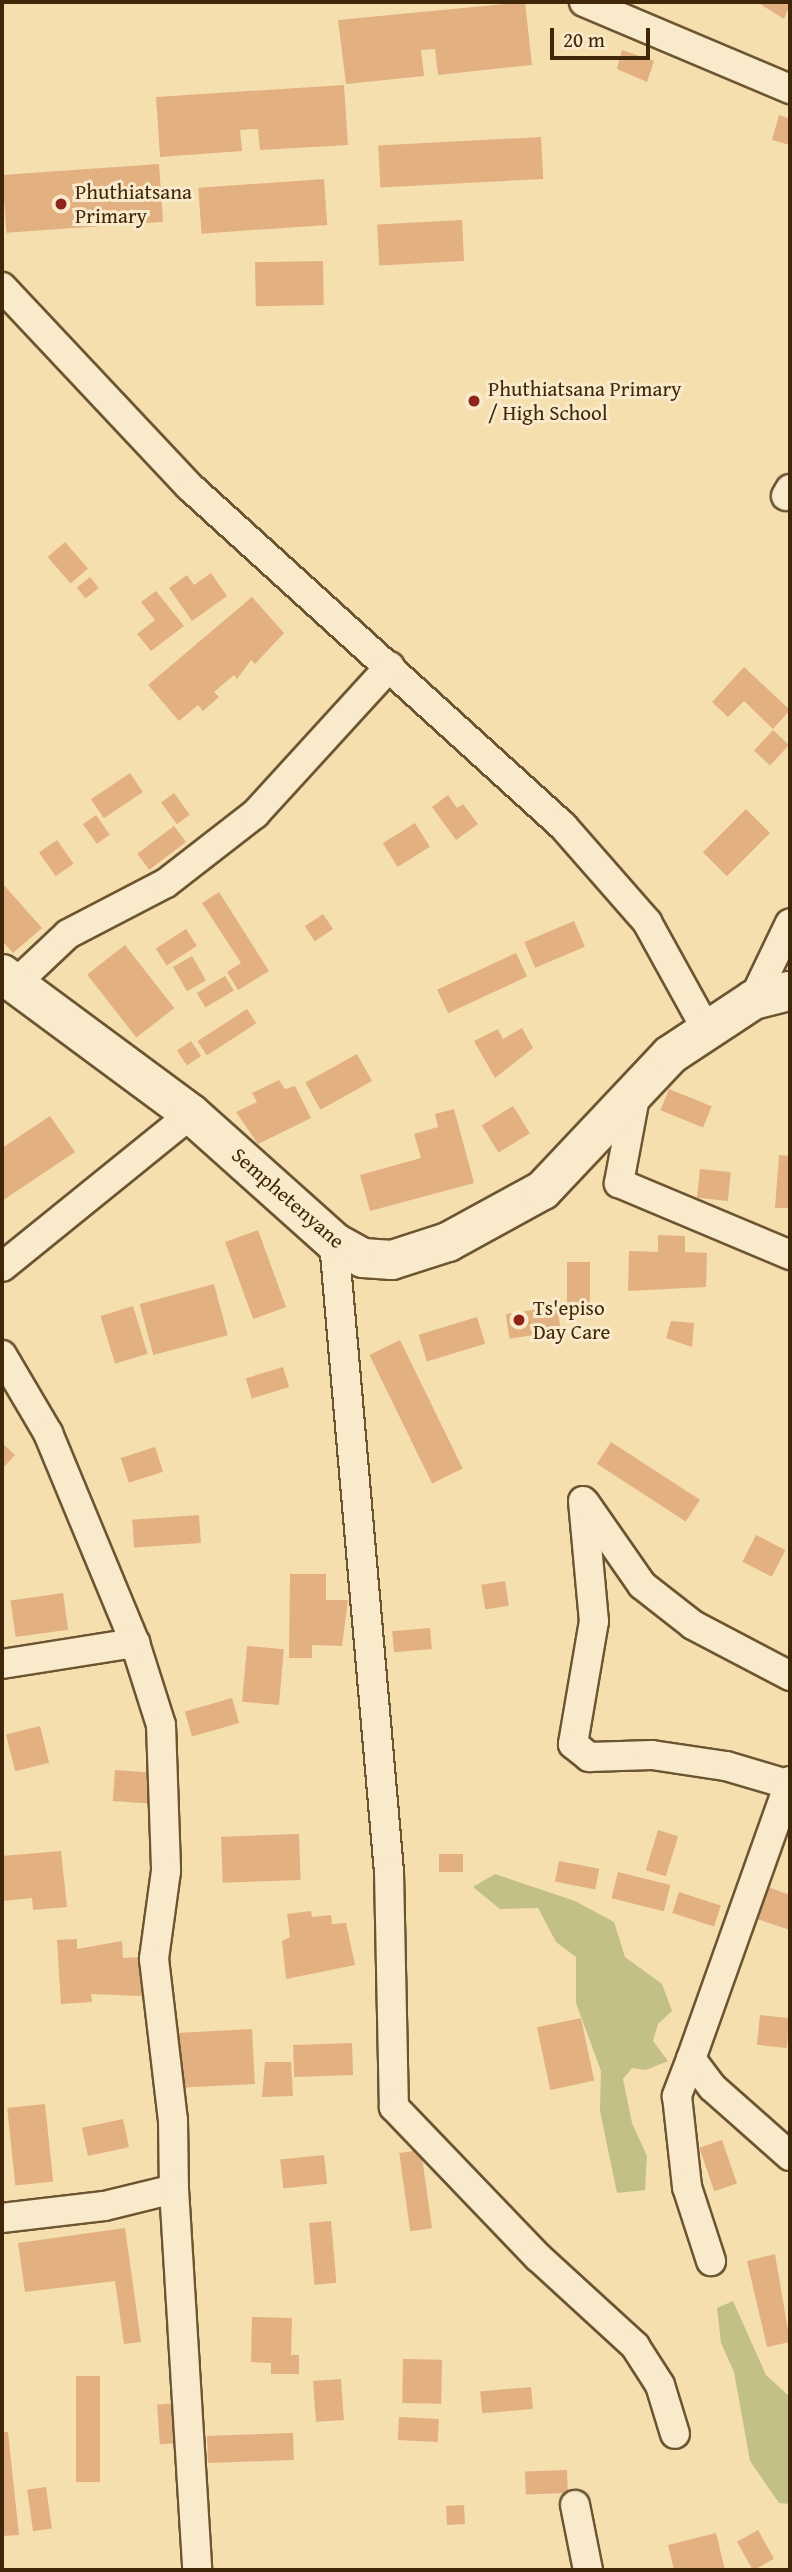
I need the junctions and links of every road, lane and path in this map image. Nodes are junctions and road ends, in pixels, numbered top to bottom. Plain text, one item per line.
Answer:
1 (584, 2) edge
2 (790, 89) edge
3 (2, 287) edge
4 (390, 666) junction
5 (790, 923) edge
6 (9, 979) edge
7 (790, 991) edge
8 (753, 1000) junction
9 (705, 1027) junction
10 (636, 1092) junction
11 (191, 1114) junction
12 (334, 1242) junction
13 (790, 1255) edge
14 (2, 1267) edge
15 (2, 1354) edge
16 (135, 1643) junction
17 (2, 1664) edge
18 (790, 1676) edge
19 (789, 1782) edge
20 (691, 2059) junction
21 (790, 2156) edge
22 (174, 2189) junction
23 (2, 2218) edge
24 (711, 2261) dead end
25 (675, 2434) dead end
26 (575, 2505) dead end
27 (197, 2570) edge
28 (588, 2570) edge

1 - 2 street
3 - 4 street
4 - 6 street
4 - 9 street
5 - 8 street
6 - 11 main road, Semphetenyane
7 - 8 main road, Semphetenyane
8 - 9 main road, Semphetenyane
9 - 10 main road, Semphetenyane
10 - 12 main road, Semphetenyane
10 - 13 street
11 - 12 main road, Semphetenyane
11 - 14 street
12 - 25 street
15 - 16 street
16 - 17 street
16 - 22 street
18 - 19 street
19 - 20 street
20 - 21 street
20 - 24 street
22 - 23 street
22 - 27 street
26 - 28 street

